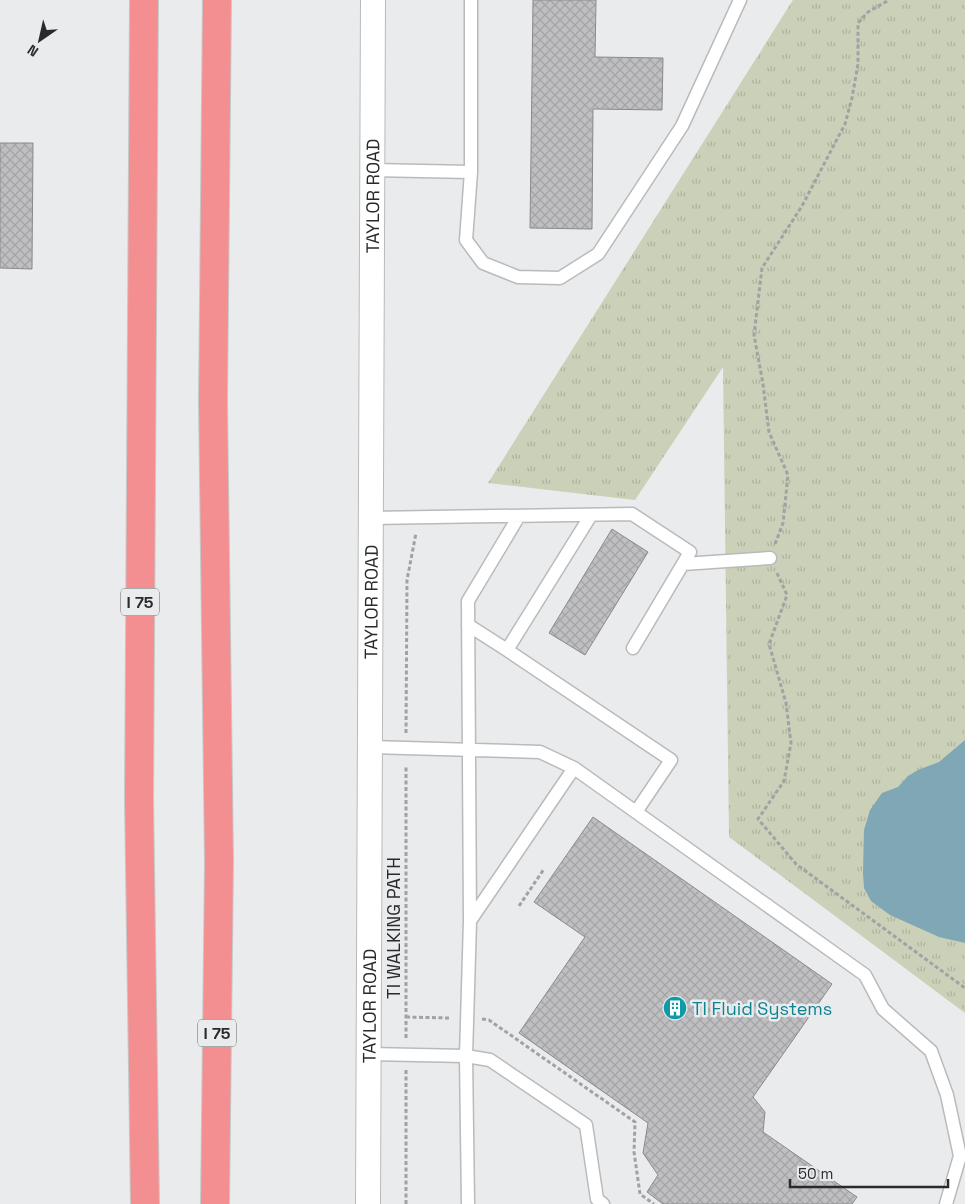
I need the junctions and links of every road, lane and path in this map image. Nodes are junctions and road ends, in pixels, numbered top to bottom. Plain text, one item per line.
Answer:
1 (144, 0) edge
2 (217, 0) edge
3 (372, 0) edge
4 (471, 0) edge
5 (740, 0) edge
6 (889, 0) edge
7 (372, 170) junction
8 (471, 172) junction
9 (591, 514) junction
10 (520, 516) junction
11 (418, 517) junction
12 (371, 518) junction
13 (770, 558) junction
14 (683, 564) junction
15 (468, 625) junction
16 (633, 648) dead end
17 (508, 650) junction
18 (370, 747) junction
19 (406, 748) junction
20 (469, 750) junction
21 (574, 768) junction
22 (636, 812) junction
23 (544, 869) dead end
24 (519, 906) dead end
25 (470, 921) junction
26 (965, 988) edge
27 (369, 1054) junction
28 (406, 1054) junction
29 (466, 1056) junction
30 (598, 1202) edge
31 (146, 1204) edge
32 (215, 1204) edge
33 (368, 1204) edge
34 (406, 1204) edge
35 (468, 1204) edge
36 (946, 1204) edge

1 - 31 highway, I 75
2 - 32 highway, I 75
3 - 7 street, TAYLOR ROAD
4 - 8 lane
5 - 8 lane
6 - 13 path
7 - 8 lane
7 - 12 street, TAYLOR ROAD
9 - 10 lane
9 - 14 lane
9 - 17 lane
10 - 11 lane
10 - 15 lane
11 - 12 lane
11 - 19 path, TI WALKING PATH
12 - 18 street, TAYLOR ROAD
13 - 14 lane
13 - 26 path
14 - 16 lane
15 - 17 lane
15 - 20 lane
17 - 22 lane
18 - 19 lane
18 - 27 street, TAYLOR ROAD
19 - 20 lane
19 - 28 path, TI WALKING PATH
20 - 21 lane
20 - 25 lane
21 - 22 lane
21 - 25 lane
22 - 36 lane
23 - 24 path
25 - 29 lane
27 - 28 lane
27 - 33 street, TAYLOR ROAD
28 - 29 lane
28 - 34 path, TI WALKING PATH
29 - 30 lane
29 - 35 lane

